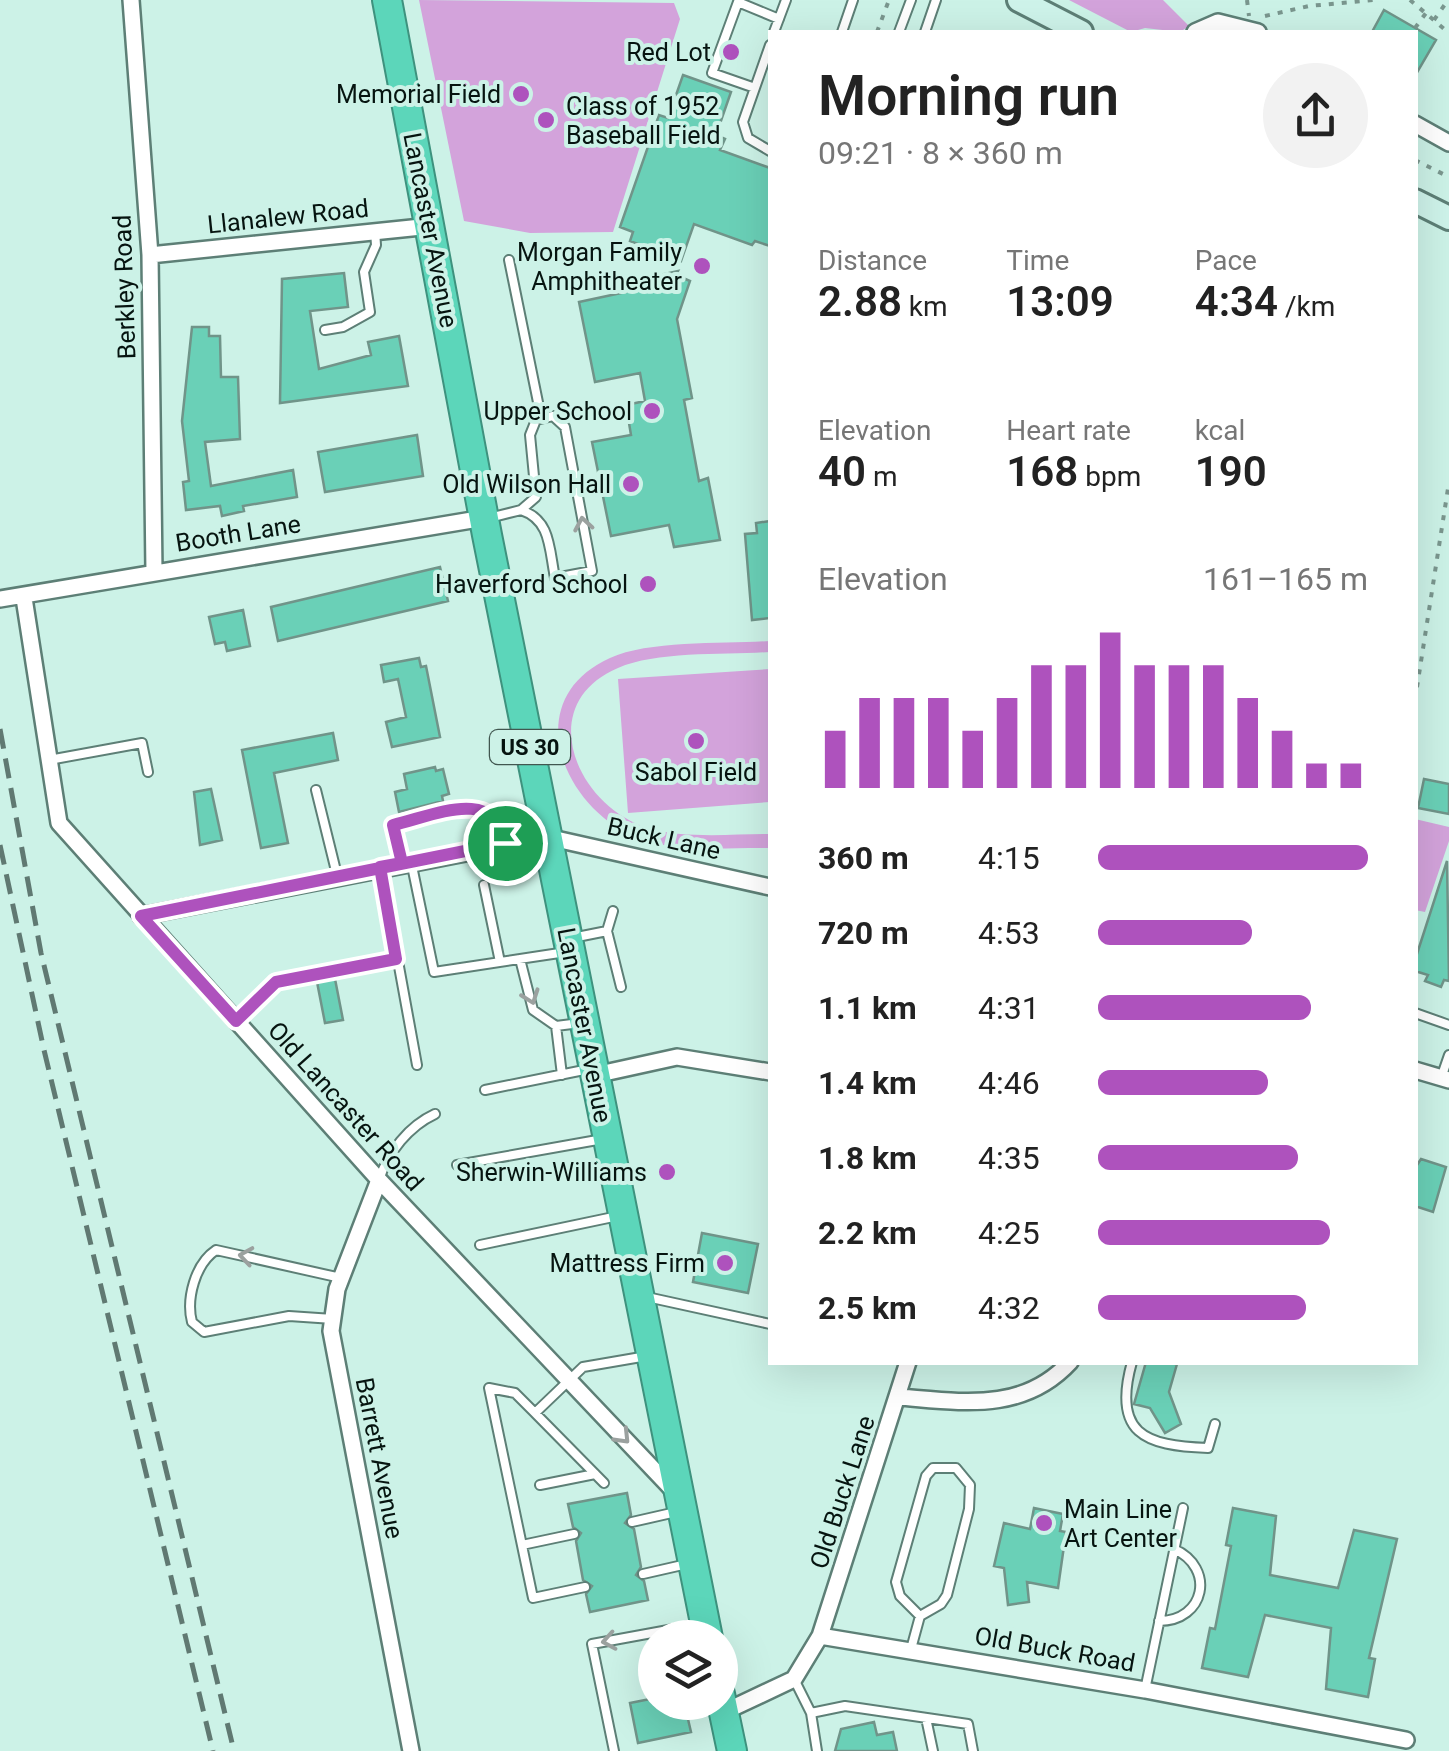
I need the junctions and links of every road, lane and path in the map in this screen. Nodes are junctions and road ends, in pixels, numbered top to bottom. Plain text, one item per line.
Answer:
1 (131, 0) edge
2 (387, 0) edge
3 (786, 0) edge
4 (853, 0) edge
5 (889, 0) edge
6 (911, 0) edge
7 (936, 0) edge
8 (1019, 0) edge
9 (1373, 0) edge
10 (1410, 0) edge
11 (1448, 0) edge
12 (1426, 13) junction
13 (779, 19) junction
14 (1434, 20) junction
15 (1416, 28) dead end
16 (775, 30) edge
17 (843, 30) edge
18 (878, 30) edge
19 (901, 30) edge
20 (925, 30) edge
21 (1077, 30) edge
22 (1200, 30) edge
23 (1254, 30) edge
24 (1449, 33) edge
25 (768, 52) edge
26 (755, 88) junction
27 (1418, 126) edge
28 (1449, 143) edge
29 (768, 150) edge
30 (1418, 162) edge
31 (1449, 177) edge
32 (1418, 202) edge
33 (1449, 218) edge
34 (431, 226) junction
35 (376, 232) junction
36 (150, 255) junction
37 (509, 260) dead end
38 (324, 330) dead end
39 (541, 417) junction
40 (526, 480) dead end
41 (1449, 482) edge
42 (498, 487) dead end
43 (520, 510) junction
44 (484, 518) junction
45 (154, 572) junction
46 (24, 598) junction
47 (0, 599) edge
48 (1418, 681) edge
49 (49, 760) junction
50 (148, 772) dead end
51 (316, 790) dead end
52 (547, 837) junction
53 (505, 843) junction
54 (407, 862) junction
55 (380, 867) junction
56 (338, 875) junction
57 (484, 885) dead end
58 (768, 887) edge
59 (613, 912) dead end
60 (141, 916) junction
61 (607, 930) junction
62 (569, 945) junction
63 (396, 959) junction
64 (520, 959) junction
65 (500, 962) junction
66 (621, 987) dead end
67 (1418, 1014) edge
68 (236, 1021) junction
69 (570, 1024) junction
70 (1449, 1025) edge
71 (1449, 1055) edge
72 (417, 1065) dead end
73 (1418, 1071) edge
74 (594, 1072) junction
75 (768, 1072) edge
76 (562, 1074) junction
77 (1445, 1076) edge
78 (485, 1090) dead end
79 (435, 1114) dead end
80 (607, 1138) junction
81 (457, 1165) dead end
82 (378, 1180) junction
83 (622, 1215) junction
84 (480, 1245) dead end
85 (341, 1278) junction
86 (638, 1294) junction
87 (332, 1320) junction
88 (768, 1324) edge
89 (650, 1355) junction
90 (907, 1365) edge
91 (1066, 1365) edge
92 (1131, 1365) edge
93 (569, 1380) junction
94 (899, 1397) junction
95 (535, 1413) junction
96 (1216, 1424) dead end
97 (595, 1474) junction
98 (604, 1484) dead end
99 (540, 1485) dead end
100 (679, 1502) junction
101 (1183, 1508) dead end
102 (632, 1522) dead end
103 (574, 1534) dead end
104 (522, 1544) junction
105 (1174, 1549) junction
106 (692, 1563) junction
107 (643, 1574) dead end
108 (585, 1587) dead end
109 (920, 1616) junction
110 (704, 1620) edge
111 (1159, 1622) junction
112 (820, 1636) junction
113 (638, 1638) edge
114 (912, 1649) junction
115 (794, 1679) junction
116 (1144, 1690) junction
117 (738, 1698) edge
118 (811, 1713) junction
119 (926, 1718) junction
120 (723, 1720) edge
121 (1406, 1740) dead end
122 (726, 1750) edge
123 (411, 1751) edge
124 (614, 1751) edge
125 (817, 1751) edge
126 (933, 1751) edge
127 (973, 1751) edge

1 - 36 street, Berkley Road
2 - 34 highway, Lancaster Avenue / US 30
3 - 13 lane
4 - 17 lane
5 - 18 path
6 - 19 lane
7 - 20 lane
8 - 21 street
9 - 23 path
10 - 12 path
11 - 14 path
12 - 14 path
12 - 15 path
13 - 16 lane
13 - 26 lane
14 - 24 path
22 - 23 street
25 - 26 lane
26 - 29 lane
27 - 28 street
30 - 31 path
32 - 33 street
34 - 35 street, Llanalew Road
34 - 44 highway, Lancaster Avenue / US 30
35 - 36 street, Llanalew Road
35 - 38 lane
36 - 45 street, Berkley Road
37 - 39 lane
39 - 43 lane
43 -> 39 lane
40 - 42 path
41 - 48 path
43 - 44 lane
44 - 45 street, Booth Lane
44 - 52 highway, Lancaster Avenue / US 30
45 - 46 street, Booth Lane
46 - 47 street, Booth Lane
46 - 49 street, Old Lancaster Road
49 - 50 lane
49 - 60 street, Old Lancaster Road
51 - 56 lane
52 - 53 street
52 - 58 street, Buck Lane
52 - 62 highway, Lancaster Avenue / US 30
53 - 54 street
53 - 54 lane
54 - 55 street
54 - 65 lane
55 - 56 street
55 - 63 lane
56 - 60 street
57 - 65 lane
59 - 61 lane
60 - 68 street, Old Lancaster Road
61 - 62 lane
61 - 66 lane
62 - 64 lane
62 - 69 highway, Lancaster Avenue / US 30
63 - 68 lane
63 - 72 lane
64 - 65 lane
64 -> 69 lane
67 - 70 lane
68 - 82 street, Old Lancaster Road
69 - 74 highway, Lancaster Avenue / US 30
69 - 76 lane
71 - 77 lane
73 - 77 street
74 - 75 street
74 - 76 lane
74 - 80 highway, Lancaster Avenue / US 30
76 - 78 lane
79 - 82 lane
80 - 81 lane
80 - 83 highway, Lancaster Avenue / US 30
82 - 85 street, Barrett Avenue
82 - 93 street, Old Lancaster Road
83 - 84 lane
83 - 86 highway, Lancaster Avenue / US 30
85 - 87 street, Barrett Avenue
85 -> 87 lane
86 - 88 lane
86 - 89 highway, Lancaster Avenue / US 30
87 - 123 street, Barrett Avenue
89 - 93 lane
89 - 100 highway, Lancaster Avenue / US 30
90 - 94 street, Old Buck Lane
91 - 94 street
92 - 96 lane
93 - 95 lane
93 -> 100 street, Old Lancaster Road
94 - 112 street, Old Buck Lane
95 - 97 lane
95 - 104 lane
97 - 98 lane
97 - 99 lane
100 - 102 lane
100 - 106 highway, Lancaster Avenue / US 30
101 - 105 lane
103 - 104 lane
104 - 108 lane
105 - 111 lane
105 - 111 lane
106 - 107 lane
106 - 110 highway, Lancaster Avenue / US 30
109 - 109 lane
109 - 114 lane
111 - 116 lane
112 - 114 street, Old Buck Road
112 - 115 street
113 -> 124 lane
114 - 116 street, Old Buck Road
115 - 117 street
115 - 118 lane
116 - 121 street, Old Buck Road
118 - 119 lane
118 - 125 lane
119 - 126 lane
119 - 127 lane
120 - 122 highway

